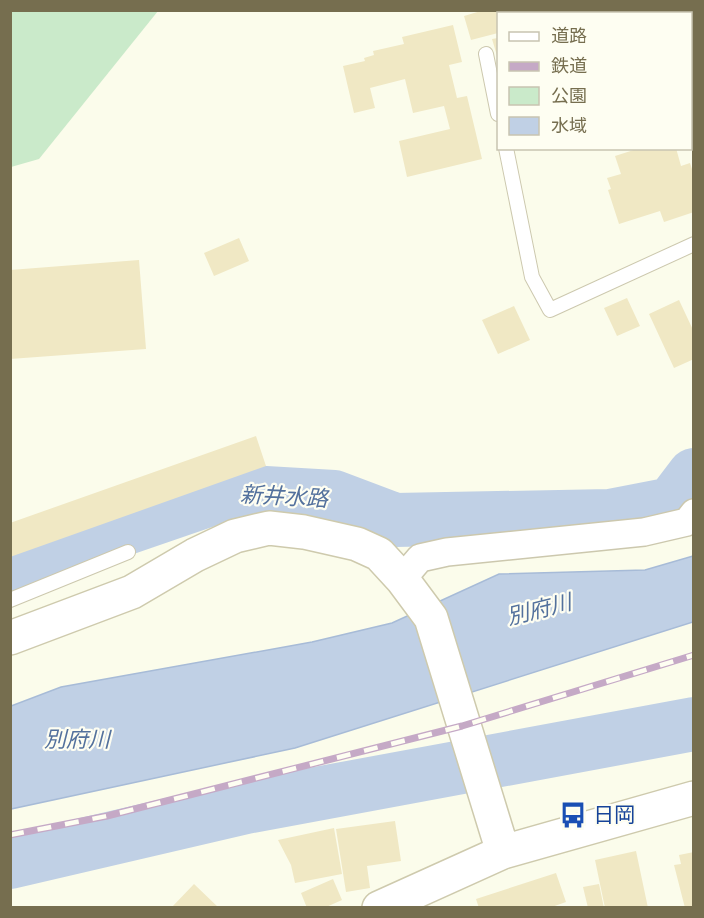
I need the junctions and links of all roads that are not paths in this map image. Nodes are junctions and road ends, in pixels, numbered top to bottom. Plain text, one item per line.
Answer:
1 (486, 54) dead end
2 (497, 109) edge
3 (506, 150) edge
4 (693, 244) edge
5 (693, 513) edge
6 (128, 552) dead end
7 (402, 579) junction
8 (10, 600) edge
9 (10, 638) edge
10 (693, 798) edge
11 (503, 852) junction
12 (379, 908) edge

1 - 2 lane
3 - 4 lane
5 - 7 street
6 - 8 lane
7 - 9 street
7 - 11 street
10 - 11 street
11 - 12 street

